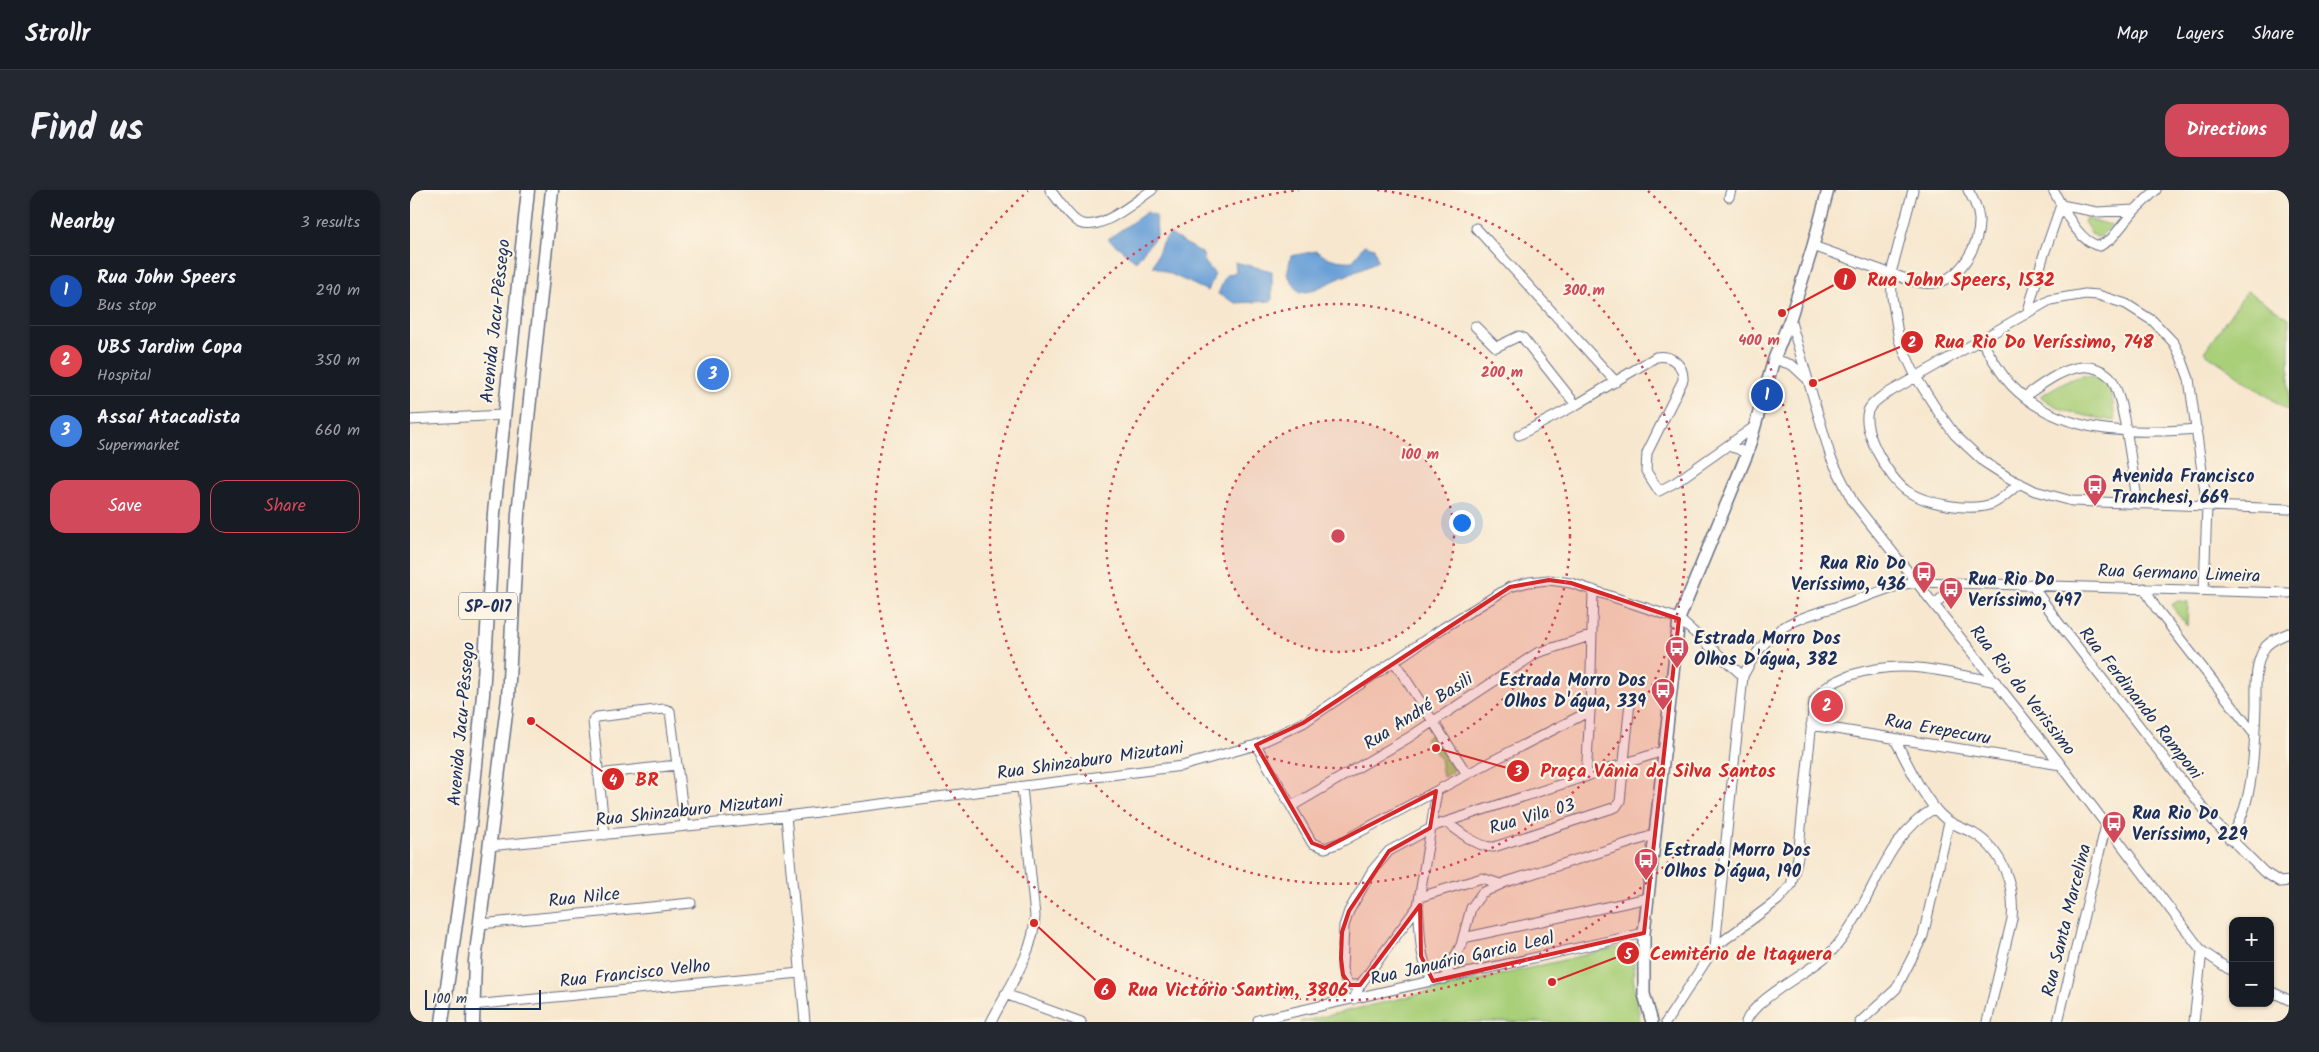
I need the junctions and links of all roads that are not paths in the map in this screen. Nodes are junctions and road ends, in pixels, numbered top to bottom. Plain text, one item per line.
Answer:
1 (528, 190) edge
2 (552, 190) edge
3 (1050, 190) edge
4 (1152, 190) edge
5 (1828, 190) edge
6 (1914, 190) edge
7 (1968, 190) edge
8 (2053, 190) edge
9 (2156, 190) edge
10 (2060, 206) junction
11 (2135, 210) junction
12 (1476, 228) dead end
13 (1813, 246) junction
14 (1891, 273) junction
15 (2028, 311) junction
16 (1790, 320) junction
17 (1475, 326) dead end
18 (1980, 338) junction
19 (1774, 359) junction
20 (1916, 377) junction
21 (1808, 380) junction
22 (1616, 382) junction
23 (2024, 397) junction
24 (1576, 405) junction
25 (503, 415) junction
26 (410, 420) edge
27 (1754, 427) junction
28 (2197, 429) junction
29 (2126, 432) junction
30 (1519, 435) dead end
31 (1726, 446) junction
32 (1747, 454) junction
33 (2020, 483) junction
34 (2138, 504) junction
35 (2207, 506) junction
36 (2289, 509) edge
37 (1919, 582) junction
38 (1955, 582) junction
39 (2031, 584) junction
40 (2144, 588) junction
41 (1593, 590) junction
42 (2204, 590) junction
43 (2289, 593) edge
44 (1935, 605) junction
45 (1679, 619) junction
46 (2289, 633) edge
47 (1590, 636) junction
48 (1394, 661) junction
49 (1743, 676) junction
50 (1996, 682) junction
51 (1630, 702) dead end
52 (1590, 711) junction
53 (1434, 722) junction
54 (1811, 725) junction
55 (2255, 735) junction
56 (1894, 738) junction
57 (1256, 744) junction
58 (1666, 750) junction
59 (1624, 764) junction
60 (677, 765) junction
61 (2061, 765) junction
62 (598, 774) junction
63 (1467, 774) junction
64 (1586, 777) junction
65 (1022, 787) junction
66 (1436, 791) junction
67 (1292, 806) junction
68 (1935, 808) junction
69 (786, 816) junction
70 (1446, 822) junction
71 (1949, 822) junction
72 (2106, 825) junction
73 (685, 826) junction
74 (1430, 828) junction
75 (1654, 834) junction
76 (605, 835) junction
77 (2229, 839) junction
78 (489, 846) junction
79 (2289, 881) edge
80 (1500, 884) junction
81 (1648, 898) junction
82 (1419, 901) junction
83 (691, 903) dead end
84 (480, 924) junction
85 (1644, 932) junction
86 (1463, 938) junction
87 (1715, 947) junction
88 (2202, 951) junction
89 (2229, 969) edge
90 (800, 973) junction
91 (1444, 979) junction
92 (1434, 981) junction
93 (1355, 985) junction
94 (2274, 992) edge
95 (1005, 994) junction
96 (1354, 999) junction
97 (2289, 1000) edge
98 (473, 1005) junction
99 (1258, 1020) dead end
100 (442, 1022) edge
101 (473, 1022) edge
102 (805, 1022) edge
103 (991, 1022) edge
104 (1081, 1022) edge
105 (1652, 1022) edge
106 (1666, 1022) edge
107 (1746, 1022) edge
108 (1860, 1022) edge
109 (1987, 1022) edge
110 (2058, 1022) edge
111 (2194, 1022) edge

1 - 25 highway, Avenida Jacu-Pêssego / SP-017
2 - 78 highway, SP-017
3 - 4 street
5 - 13 main road
6 - 14 street
7 - 14 street
8 - 10 street
9 - 11 street
10 - 11 street
10 - 11 street
10 - 15 street
12 - 22 street
13 - 14 street
13 - 16 main road
14 - 20 street
15 - 18 street
15 - 28 street
16 - 19 main road
16 - 21 street, Rua Rio do Verissimo
17 - 24 street
18 - 20 street
18 - 23 street
19 - 21 street
19 - 27 main road
20 - 33 street
20 - 33 street
21 - 37 street, Rua Rio do Verissimo
22 - 24 street
22 - 31 street
23 - 29 street
23 - 29 street
24 - 30 street
25 - 26 street
25 - 100 highway, Avenida Jacu-Pêssego / SP-017
27 - 31 street
27 - 32 main road
28 - 29 street
28 - 35 street
29 - 34 street
31 - 32 street
32 - 45 main road
33 - 34 street
34 - 35 street
35 - 36 street
35 - 42 street
37 - 38 street, Rua Germano Limeira
37 - 44 street, Rua Rio do Verissimo
37 - 49 street, Rua Germano Limeira
38 - 39 street, Rua Germano Limeira
38 - 44 street
39 - 40 street, Rua Germano Limeira
39 - 77 street, Rua Ferdinando Ramponi
40 - 42 street, Rua Germano Limeira
40 - 55 street
41 - 45 street, Rua Shinzaburo Mizutani
41 - 47 street
41 - 48 street, Rua Shinzaburo Mizutani
42 - 43 street, Rua Germano Limeira
44 - 50 street, Rua Rio do Verissimo
45 - 49 street, Rua Shinzaburo Mizutani
45 - 58 main road
46 - 55 street
47 - 52 street
47 - 53 street, Rua André Basili
48 - 53 street
48 - 57 street, Rua Shinzaburo Mizutani
49 - 87 street
50 - 54 street
50 - 61 street, Rua Rio do Verissimo
51 - 59 street, Rua Vila 03
52 - 63 street
52 - 64 street
53 - 63 street
53 - 67 street, Rua André Basili
54 - 56 street, Rua Erepecuru
54 - 87 street
55 - 77 street
56 - 61 street, Rua Erepecuru
56 - 68 street
57 - 65 street, Rua Shinzaburo Mizutani
57 - 67 street
58 - 59 street
58 - 75 main road
59 - 64 street
59 - 70 street, Rua Vila 03
60 - 62 street
60 - 62 street
60 - 73 street
61 - 72 street, Rua Rio do Verissimo
62 - 76 street
63 - 66 street
64 - 70 street
65 - 69 street, Rua Shinzaburo Mizutani
65 - 95 street
66 - 67 street
66 - 74 street
68 - 71 street
68 - 107 street
69 - 73 street, Rua Shinzaburo Mizutani
69 - 90 street
70 - 74 street
71 - 108 street
71 - 109 street
72 - 88 street, Rua Rio do Verissimo
72 - 110 street, Rua Santa Marcelina
73 - 76 street, Rua Shinzaburo Mizutani
74 - 82 street
74 - 93 street
75 - 80 street
75 - 81 main road
76 - 78 street, Rua Shinzaburo Mizutani
77 - 79 street, Rua Ferdinando Ramponi
78 - 84 highway, SP-017
80 - 82 street
80 - 86 street
81 - 85 main road
81 - 86 street
82 - 92 street
82 - 93 street
83 - 84 street, Rua Nilce
84 - 98 highway, SP-017
85 - 91 street, Rua Januário Garcia Leal
85 - 105 main road
86 - 91 street
87 - 106 street
88 - 89 street, Rua Rio do Verissimo
88 - 111 street
90 - 98 street, Rua Francisco Velho
90 - 102 street
91 - 92 street, Rua Januário Garcia Leal
92 - 96 street, Rua Januário Garcia Leal
93 - 96 street
94 - 97 street
95 - 103 street
95 - 104 street
96 - 99 street, Rua Januário Garcia Leal
98 - 101 highway, SP-017

